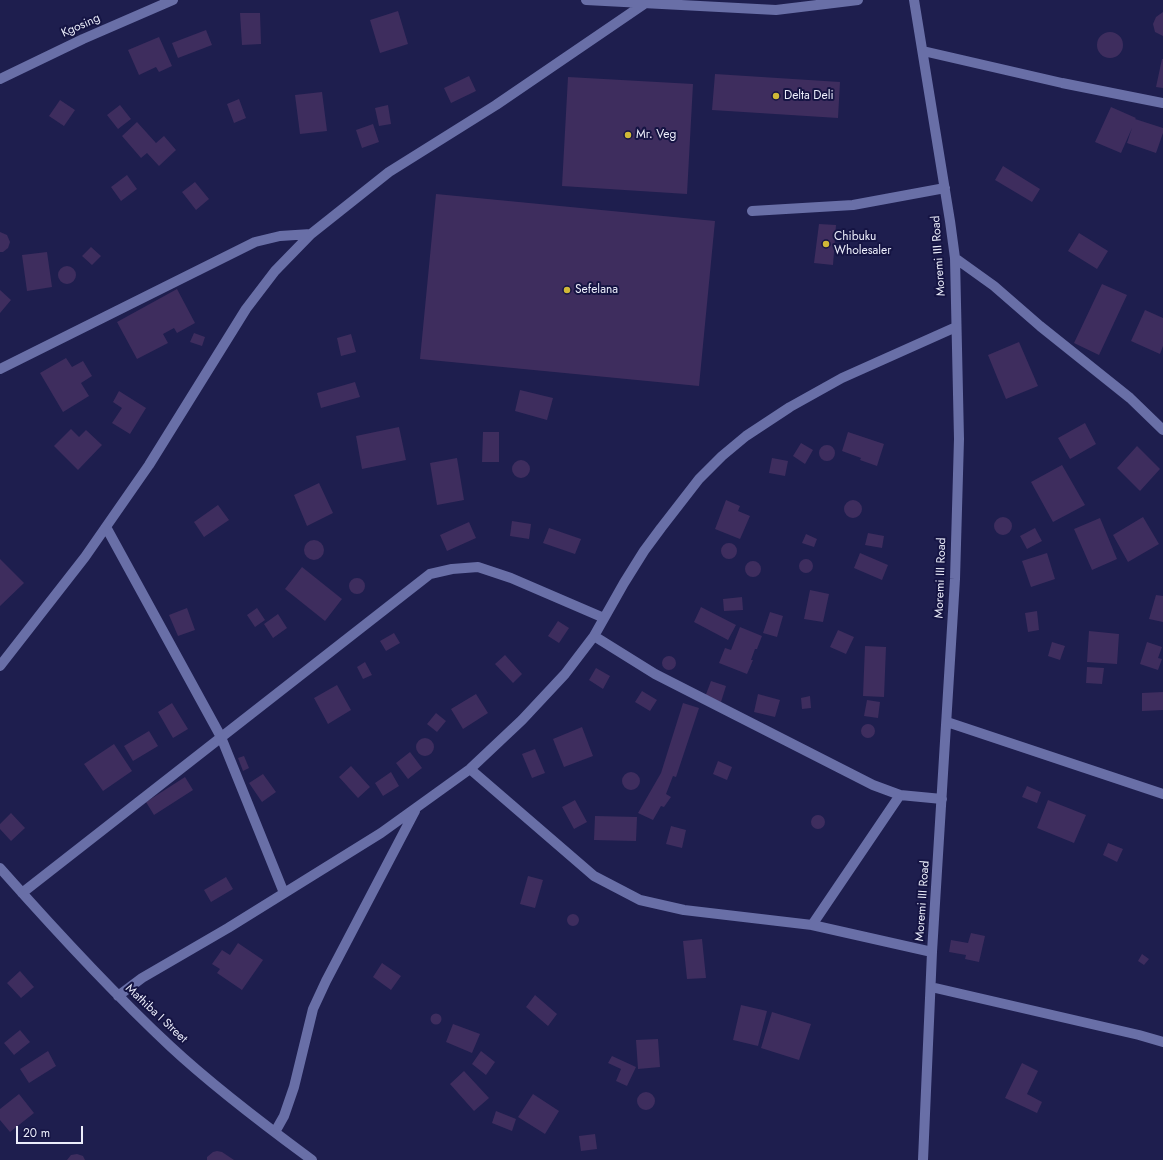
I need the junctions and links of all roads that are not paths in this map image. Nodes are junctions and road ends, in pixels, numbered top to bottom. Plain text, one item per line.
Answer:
1 (173, 0) edge
2 (586, 0) edge
3 (858, 0) edge
4 (914, 0) edge
5 (644, 4) junction
6 (923, 52) junction
7 (0, 79) edge
8 (1163, 103) edge
9 (945, 188) junction
10 (752, 210) dead end
11 (311, 234) junction
12 (955, 258) junction
13 (956, 327) junction
14 (0, 369) edge
15 (1163, 430) edge
16 (106, 527) junction
17 (604, 618) junction
18 (594, 636) junction
19 (0, 666) edge
20 (947, 722) junction
21 (221, 737) junction
22 (470, 769) junction
23 (1163, 794) edge
24 (900, 795) junction
25 (942, 800) junction
26 (416, 809) junction
27 (0, 868) edge
28 (22, 893) junction
29 (284, 893) junction
30 (812, 925) junction
31 (932, 952) junction
32 (931, 987) junction
33 (118, 996) junction
34 (1163, 1042) edge
35 (275, 1132) junction
36 (312, 1160) edge
37 (923, 1160) edge

1 - 7 street, Kgosing
2 - 5 street
3 - 5 street
4 - 6 street, Moremi III Road
5 - 11 street
6 - 8 street
6 - 9 street, Moremi III Road
9 - 10 street
9 - 12 street, Moremi III Road
11 - 14 street
11 - 16 street
12 - 13 street, Moremi III Road
12 - 15 street
13 - 17 street
13 - 20 street, Moremi III Road
16 - 19 street
16 - 21 street
17 - 18 street
17 - 21 street
18 - 22 street
18 - 24 street
20 - 23 street
20 - 25 street, Moremi III Road
21 - 28 street
21 - 29 street
22 - 26 street
22 - 30 street
24 - 25 street
24 - 30 street
25 - 31 street, Moremi III Road
26 - 29 street
26 - 35 street
27 - 28 street, Mathiba I Street
28 - 33 street, Mathiba I Street
29 - 33 street
30 - 31 street
31 - 32 street, Moremi III Road
32 - 34 street
32 - 37 street, Moremi III Road
33 - 35 street, Mathiba I Street
35 - 36 street, Mathiba I Street

